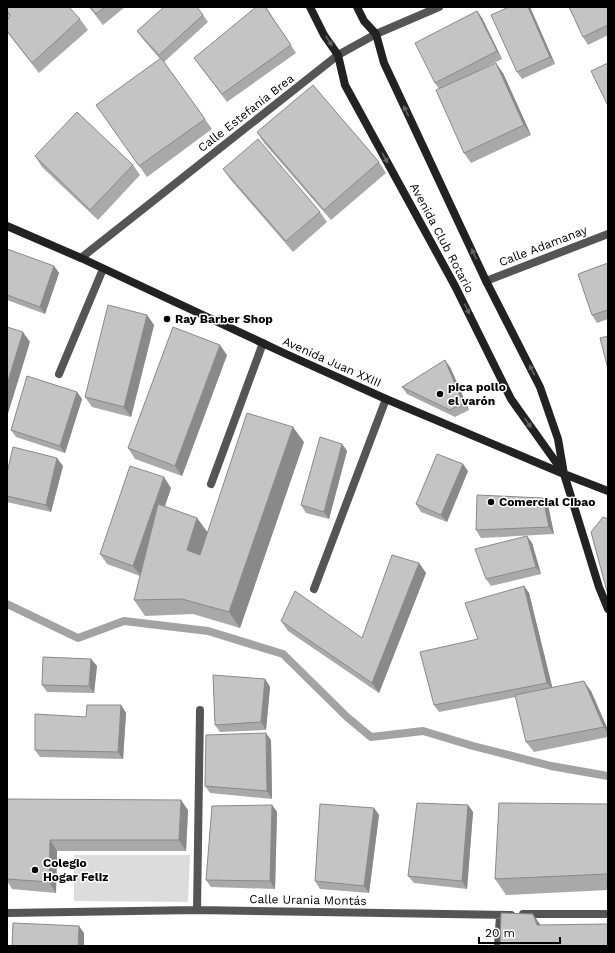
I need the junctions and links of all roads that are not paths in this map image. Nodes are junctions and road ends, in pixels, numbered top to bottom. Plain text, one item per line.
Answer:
1 (310, 7) edge
2 (357, 7) edge
3 (439, 7) edge
4 (376, 34) junction
5 (338, 55) junction
6 (7, 226) edge
7 (608, 234) edge
8 (81, 258) junction
9 (103, 268) junction
10 (486, 280) junction
11 (263, 343) junction
12 (59, 374) dead end
13 (386, 399) junction
14 (564, 474) junction
15 (211, 484) dead end
16 (608, 491) edge
17 (314, 589) dead end
18 (608, 609) edge
19 (200, 710) dead end
20 (197, 910) junction
21 (7, 912) edge
22 (608, 914) edge
23 (500, 915) junction
24 (498, 946) edge

1 -> 5 main road, Avenida Club Rotario
2 - 4 main road, Avenida Club Rotario
3 - 4 street, Calle Estefanía Brea
4 - 5 street, Calle Estefanía Brea
10 -> 4 main road, Avenida Club Rotario
5 - 8 street, Calle Estefanía Brea
5 -> 14 main road, Avenida Club Rotario
6 - 8 main road, Avenida Juan XXIII
7 - 10 street, Calle Adamanay
8 - 9 main road, Avenida Juan XXIII
9 - 11 main road, Avenida Juan XXIII
9 - 12 street
14 -> 10 main road, Avenida Club Rotario
11 - 13 main road, Avenida Juan XXIII
11 - 15 street
13 - 14 main road, Avenida Juan XXIII
13 - 17 street
14 - 16 main road, Avenida Juan XXIII
14 - 18 main road, Avenida Club Rotario
19 - 20 street
20 - 21 street, Calle Urania Montás
20 - 23 street, Calle Urania Montás
22 - 23 street, Calle Urania Montás
23 - 24 street

